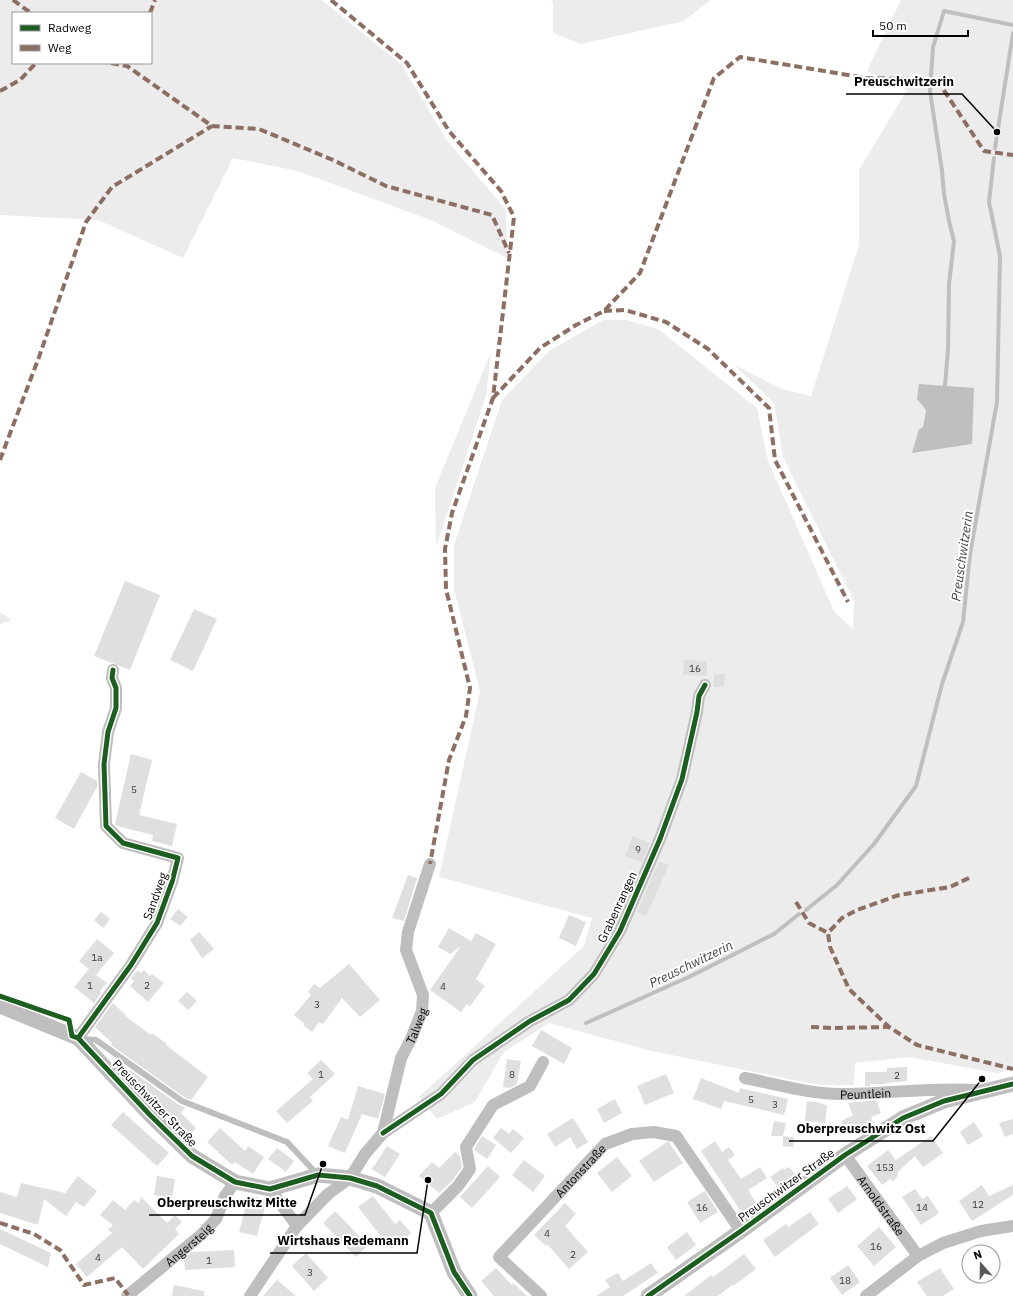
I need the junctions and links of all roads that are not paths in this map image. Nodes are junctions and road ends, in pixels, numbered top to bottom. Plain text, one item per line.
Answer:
1 (113, 670) dead end
2 (705, 685) dead end
3 (430, 864) dead end
4 (0, 1006) edge
5 (78, 1038) junction
6 (543, 1062) dead end
7 (745, 1078) dead end
8 (1013, 1084) edge
9 (987, 1091) junction
10 (383, 1133) junction
11 (845, 1155) junction
12 (318, 1175) junction
13 (350, 1178) junction
14 (235, 1182) junction
15 (270, 1189) junction
16 (431, 1213) junction
17 (297, 1226) junction
18 (1013, 1226) edge
19 (741, 1231) junction
20 (918, 1256) junction
21 (127, 1296) edge
22 (250, 1296) edge
23 (470, 1296) edge
24 (541, 1296) edge
25 (648, 1296) edge
26 (866, 1296) edge

1 - 5 street, Sandweg
2 - 10 street, Grabenrangen
3 - 10 street, Talweg
4 - 5 street
5 - 12 lane
5 - 14 street, Preuschwitzer Straße
6 - 16 street
7 - 9 street, Peuntlein
8 - 9 street, Preuschwitzer Straße
9 - 11 street, Preuschwitzer Straße
10 - 13 street, Talweg
11 - 19 street, Preuschwitzer Straße
11 - 20 street, Arnoldstraße
12 - 13 street, Preuschwitzer Straße
12 - 15 street, Preuschwitzer Straße
13 - 16 street, Preuschwitzer Straße
13 - 17 street
14 - 15 street, Preuschwitzer Straße
14 - 21 street, Angersteig
15 - 17 street
16 - 23 street
17 - 22 street
18 - 20 street
19 - 24 street, Antonstraße
19 - 25 street, Preuschwitzer Straße
20 - 26 street

